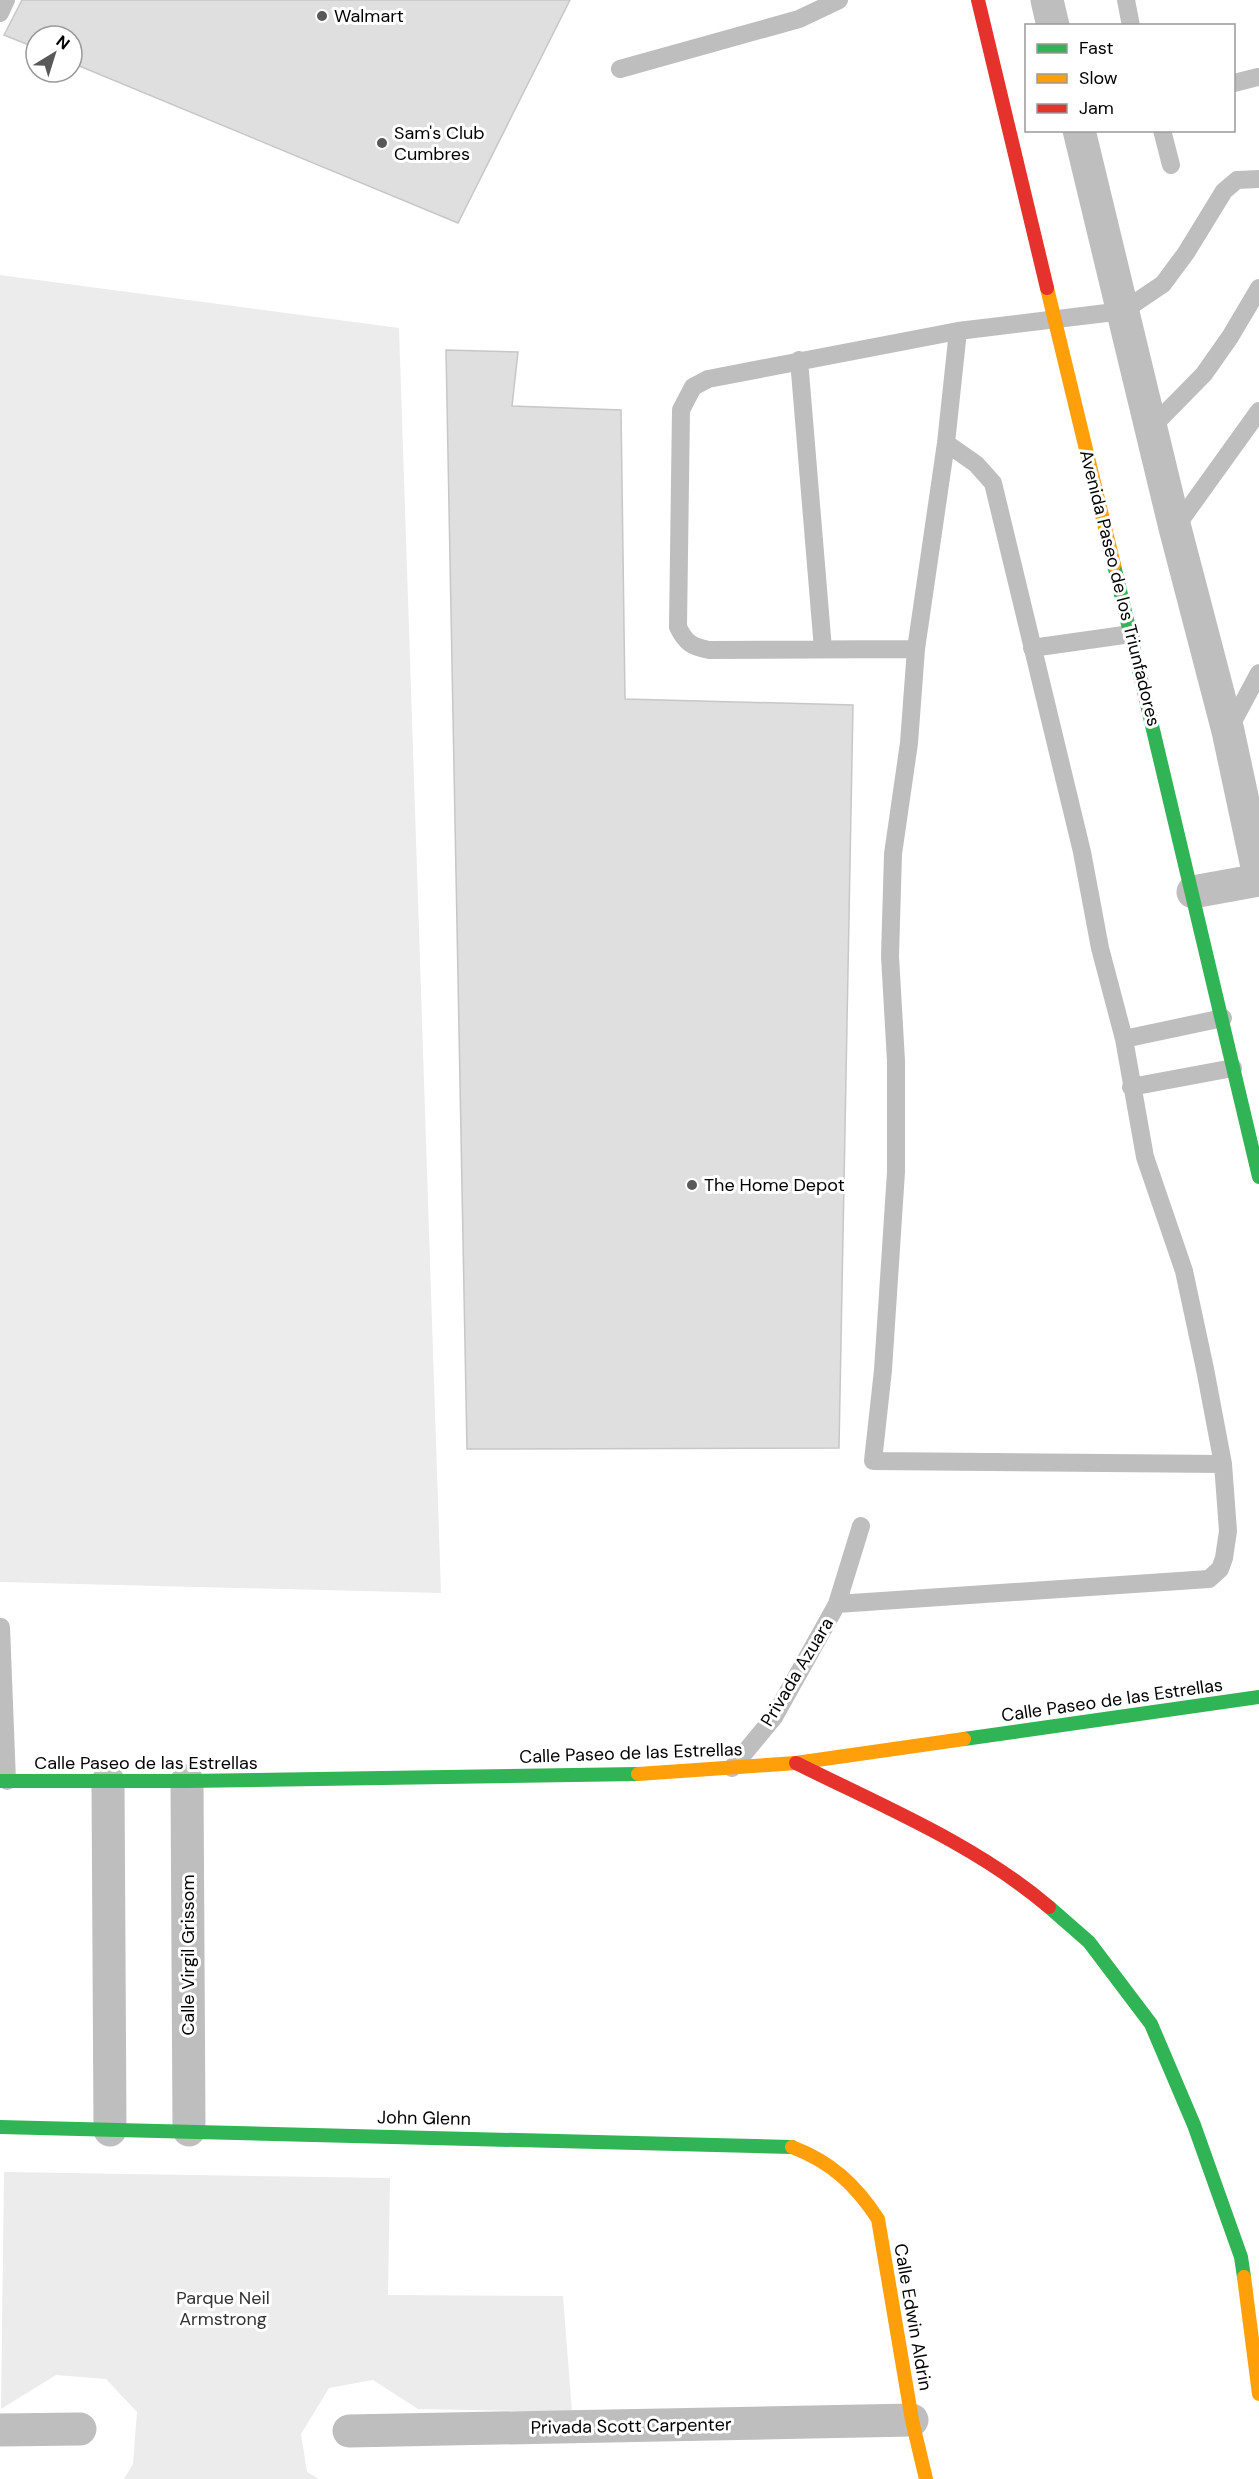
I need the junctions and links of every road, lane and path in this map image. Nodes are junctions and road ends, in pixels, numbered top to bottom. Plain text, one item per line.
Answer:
1 (6, 0) edge
2 (838, 0) edge
3 (978, 0) edge
4 (1047, 0) edge
5 (1126, 0) edge
6 (0, 13) edge
7 (1053, 24) edge
8 (1125, 24) edge
9 (620, 69) dead end
10 (1258, 77) edge
11 (1235, 83) edge
12 (1079, 132) edge
13 (1163, 132) edge
14 (1171, 165) dead end
15 (1259, 179) edge
16 (1259, 288) edge
17 (1122, 311) junction
18 (1055, 319) junction
19 (958, 331) junction
20 (799, 360) junction
21 (1259, 411) edge
22 (1151, 428) junction
23 (945, 443) junction
24 (1175, 528) junction
25 (1131, 634) junction
26 (1032, 648) junction
27 (823, 649) junction
28 (916, 649) junction
29 (1259, 673) edge
30 (1228, 731) junction
31 (1259, 878) edge
32 (1192, 892) junction
33 (1223, 1018) junction
34 (1124, 1039) junction
35 (1233, 1068) junction
36 (1131, 1087) junction
37 (1259, 1177) edge
38 (1223, 1464) junction
39 (861, 1526) dead end
40 (837, 1604) junction
41 (1, 1627) edge
42 (1259, 1697) edge
43 (796, 1763) junction
44 (732, 1768) junction
45 (4, 1781) edge
46 (108, 1781) junction
47 (187, 1781) junction
48 (0, 2127) edge
49 (110, 2130) junction
50 (189, 2130) junction
51 (841, 2172) joint
52 (1259, 2394) edge
53 (912, 2420) junction
54 (80, 2429) dead end
55 (0, 2430) edge
56 (349, 2431) dead end
57 (926, 2479) edge

1 - 6 lane
2 - 9 lane
3 - 18 street, Avenida Paseo de los Triunfadores
4 - 7 street
5 - 8 lane
10 - 11 lane
12 - 17 street
13 - 14 lane
15 - 17 lane
16 - 22 lane
17 - 18 lane
17 - 22 street
18 - 19 lane
18 - 25 street, Avenida Paseo de los Triunfadores
19 - 20 lane
19 - 23 lane
20 - 27 lane
20 - 27 lane
21 - 24 lane
22 - 24 street
23 - 26 lane
23 - 28 lane
24 - 30 street
25 - 26 lane
25 - 32 street, Avenida Paseo de los Triunfadores
26 - 34 lane
27 - 28 lane
28 - 38 lane
29 - 30 lane
30 - 31 street
31 - 32 street
32 - 33 street, Avenida Paseo de los Triunfadores
33 - 34 lane
33 - 35 street, Avenida Paseo de los Triunfadores
34 - 36 lane
35 - 36 lane
35 - 37 street, Avenida Paseo de los Triunfadores
36 - 38 lane
38 - 40 lane
39 - 40 lane, Privada Azuara
40 - 44 lane, Privada Azuara
41 - 45 lane
42 - 43 street, Calle Paseo de las Estrellas
43 - 44 street, Calle Paseo de las Estrellas
43 - 52 street
44 - 47 street, Calle Paseo de las Estrellas
45 - 46 street, Calle Paseo de las Estrellas
46 - 47 street, Calle Paseo de las Estrellas
46 - 49 street
47 - 50 street, Calle Virgil Grissom
48 - 49 street, John Glenn
49 - 50 street, John Glenn
50 - 51 street, John Glenn
51 - 53 street, Calle Edwin Aldrin
53 - 56 street, Privada Scott Carpenter
53 - 57 street, Calle Edwin Aldrin
54 - 55 street

